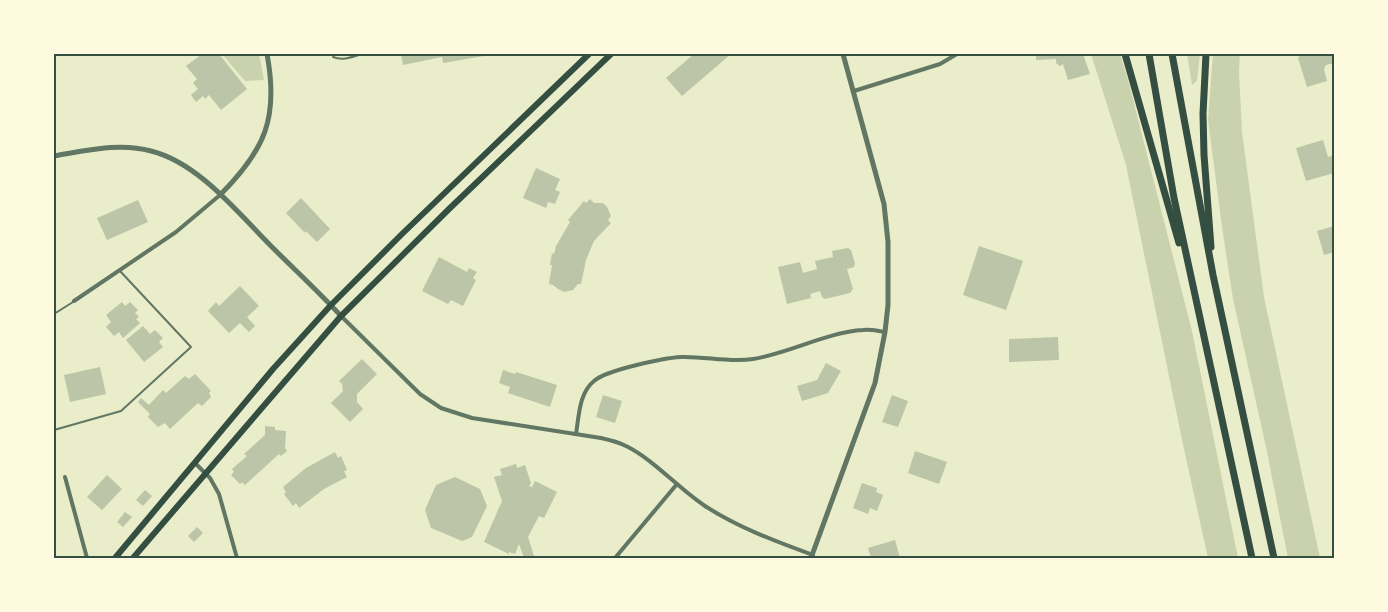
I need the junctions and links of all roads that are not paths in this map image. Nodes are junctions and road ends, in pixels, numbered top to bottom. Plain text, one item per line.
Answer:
1 (268, 54) edge
2 (362, 54) edge
3 (589, 54) edge
4 (611, 54) edge
5 (843, 54) edge
6 (957, 54) edge
7 (1125, 54) edge
8 (1149, 54) edge
9 (1172, 54) edge
10 (1206, 54) edge
11 (333, 57) dead end
12 (854, 91) junction
13 (54, 156) edge
14 (220, 195) junction
15 (120, 271) junction
16 (1213, 275) junction
17 (1192, 287) junction
18 (74, 301) joint
19 (331, 305) junction
20 (54, 314) edge
21 (341, 316) junction
22 (886, 332) junction
23 (54, 430) edge
24 (576, 434) junction
25 (196, 464) junction
26 (205, 474) junction
27 (65, 477) dead end
28 (676, 484) junction
29 (812, 556) edge
30 (87, 558) edge
31 (115, 558) edge
32 (134, 558) edge
33 (237, 558) edge
34 (615, 558) edge
35 (1252, 558) edge
36 (1274, 558) edge

1 - 14 street
2 - 11 lane
3 - 19 main road
4 - 21 main road
5 - 12 street
6 - 12 street
7 - 17 highway
8 - 17 highway
9 - 16 highway
10 - 16 highway
12 - 22 street
13 - 14 street
14 - 15 street
14 - 19 street
15 - 18 street
15 - 23 lane
16 - 36 highway
17 - 35 highway
18 - 20 lane
19 - 21 street
19 - 25 main road
21 - 24 street
21 - 26 main road
22 - 24 street
22 - 29 street
24 - 28 street
25 - 26 street
25 - 31 main road
26 - 32 main road
26 - 33 street
27 - 30 street
28 - 29 street
28 - 34 street

